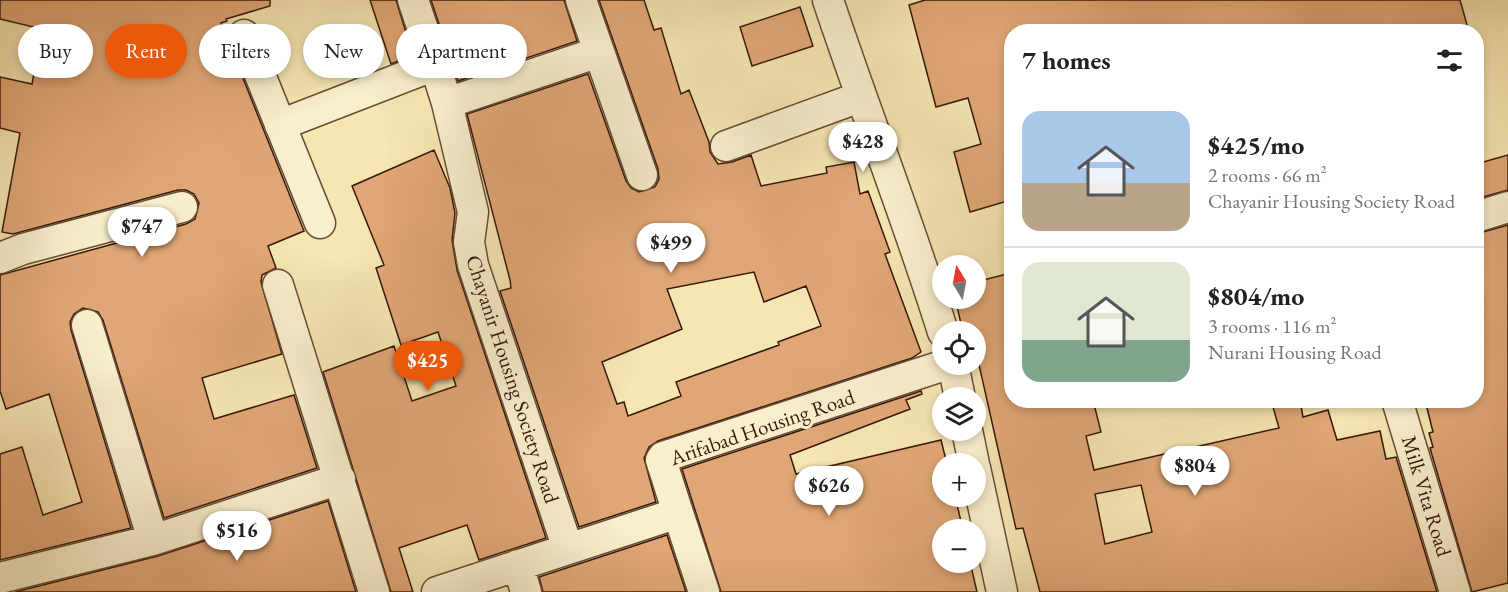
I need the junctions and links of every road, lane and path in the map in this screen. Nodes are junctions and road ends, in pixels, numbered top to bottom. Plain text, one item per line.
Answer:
1 (413, 0) edge
2 (581, 0) edge
3 (828, 0) edge
4 (421, 24) edge
5 (599, 52) junction
6 (261, 78) edge
7 (401, 78) edge
8 (439, 78) edge
9 (860, 97) junction
10 (447, 103) junction
11 (280, 125) junction
12 (726, 146) dead end
13 (642, 175) dead end
14 (182, 207) dead end
15 (1508, 207) edge
16 (1484, 214) edge
17 (320, 223) dead end
18 (0, 258) edge
19 (278, 285) dead end
20 (940, 321) edge
21 (87, 325) dead end
22 (932, 369) edge
23 (1399, 408) edge
24 (339, 479) junction
25 (983, 507) edge
26 (678, 513) junction
27 (153, 540) junction
28 (568, 549) junction
29 (0, 578) edge
30 (522, 579) edge
31 (374, 592) edge
32 (437, 592) edge
33 (704, 592) edge
34 (1002, 592) edge
35 (1455, 592) edge

1 - 4 street, Chayanir Housing Society Road
2 - 5 street
3 - 9 street
5 - 10 street
5 - 13 street
6 - 11 street
7 - 11 street
8 - 10 street, Chayanir Housing Society Road
9 - 12 street
9 - 20 street
10 - 28 street, Chayanir Housing Society Road
11 - 17 street
14 - 18 street
15 - 16 street
19 - 24 street
21 - 27 street
22 - 26 street, Arifabad Housing Road
23 - 35 street, Milk Vita Road
24 - 27 street
24 - 31 street
25 - 34 street
26 - 28 street
26 - 33 street
27 - 29 street
28 - 30 street
30 - 32 street

